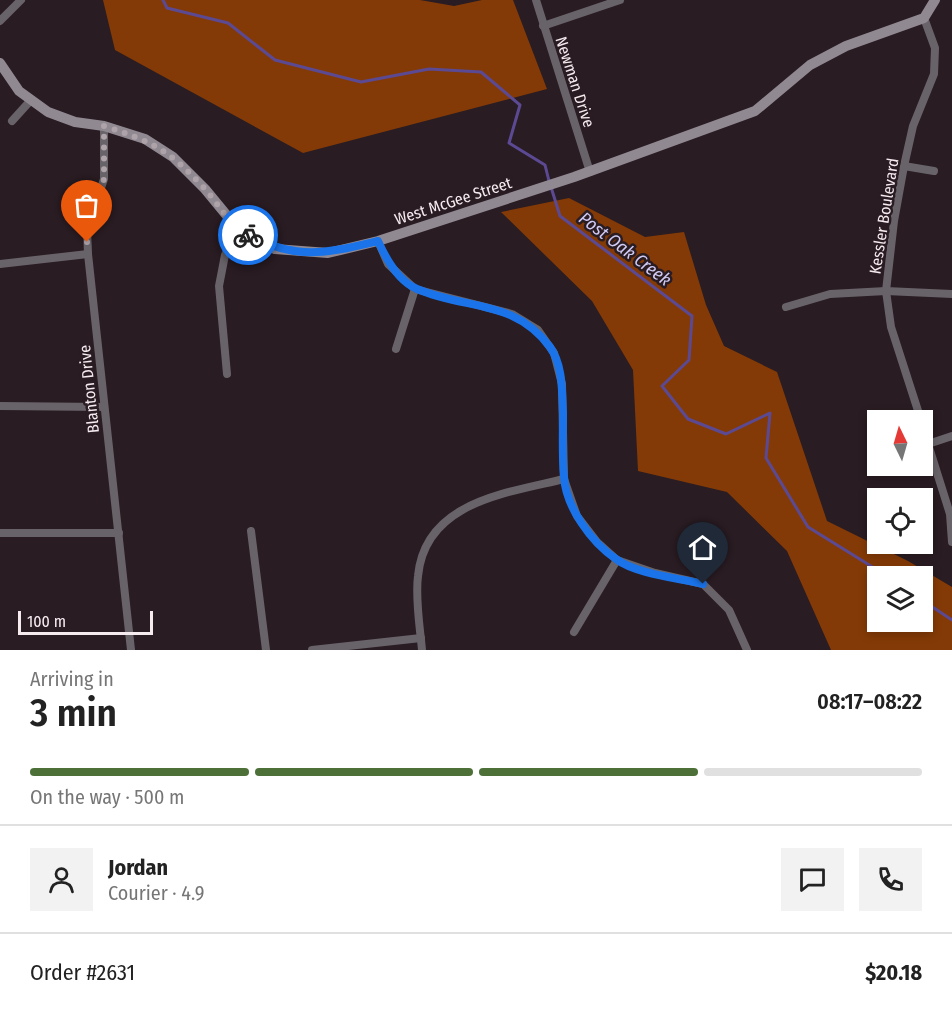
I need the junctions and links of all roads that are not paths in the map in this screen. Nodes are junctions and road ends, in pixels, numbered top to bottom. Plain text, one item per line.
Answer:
1 (21, 0) edge
2 (536, 0) edge
3 (620, 0) edge
4 (935, 0) edge
5 (924, 18) junction
6 (0, 21) edge
7 (543, 26) junction
8 (0, 63) edge
9 (31, 100) junction
10 (12, 122) dead end
11 (104, 126) junction
12 (904, 166) junction
13 (934, 171) dead end
14 (590, 172) junction
15 (238, 229) junction
16 (378, 241) junction
17 (88, 254) junction
18 (0, 264) edge
19 (415, 289) junction
20 (886, 291) junction
21 (952, 294) edge
22 (786, 307) dead end
23 (396, 349) dead end
24 (227, 374) dead end
25 (0, 406) edge
26 (104, 407) junction
27 (918, 410) edge
28 (952, 436) edge
29 (933, 442) edge
30 (933, 460) edge
31 (564, 479) junction
32 (251, 531) dead end
33 (0, 533) edge
34 (119, 533) junction
35 (952, 542) edge
36 (617, 560) junction
37 (574, 632) dead end
38 (421, 638) junction
39 (131, 650) edge
40 (266, 650) edge
41 (312, 650) edge
42 (422, 650) edge
43 (747, 650) edge

1 - 6 street
2 - 7 street, Newman Drive
3 - 7 street
4 - 5 street
5 - 12 street, Kessler Boulevard
5 - 14 street, West McGee Street
7 - 14 street, Newman Drive
8 - 9 street, West McGee Street
9 - 10 street
9 - 11 street, West McGee Street
11 - 15 street, West McGee Street
11 - 17 street, Blanton Drive
12 - 13 street
12 - 20 street, Kessler Boulevard
14 - 16 street, West McGee Street
15 - 16 street, West McGee Street
15 - 24 street
16 - 19 street
17 - 18 street
17 - 26 street, Blanton Drive
19 - 23 street
19 - 31 street
20 - 21 street
20 - 22 street
20 - 27 street, Kessler Boulevard
25 - 26 street
26 - 34 street, Blanton Drive
28 - 29 street
30 - 35 street
31 - 36 street
31 - 38 street
32 - 40 street
33 - 34 street
34 - 39 street, Blanton Drive
36 - 37 street
36 - 43 street
38 - 41 street
38 - 42 street

